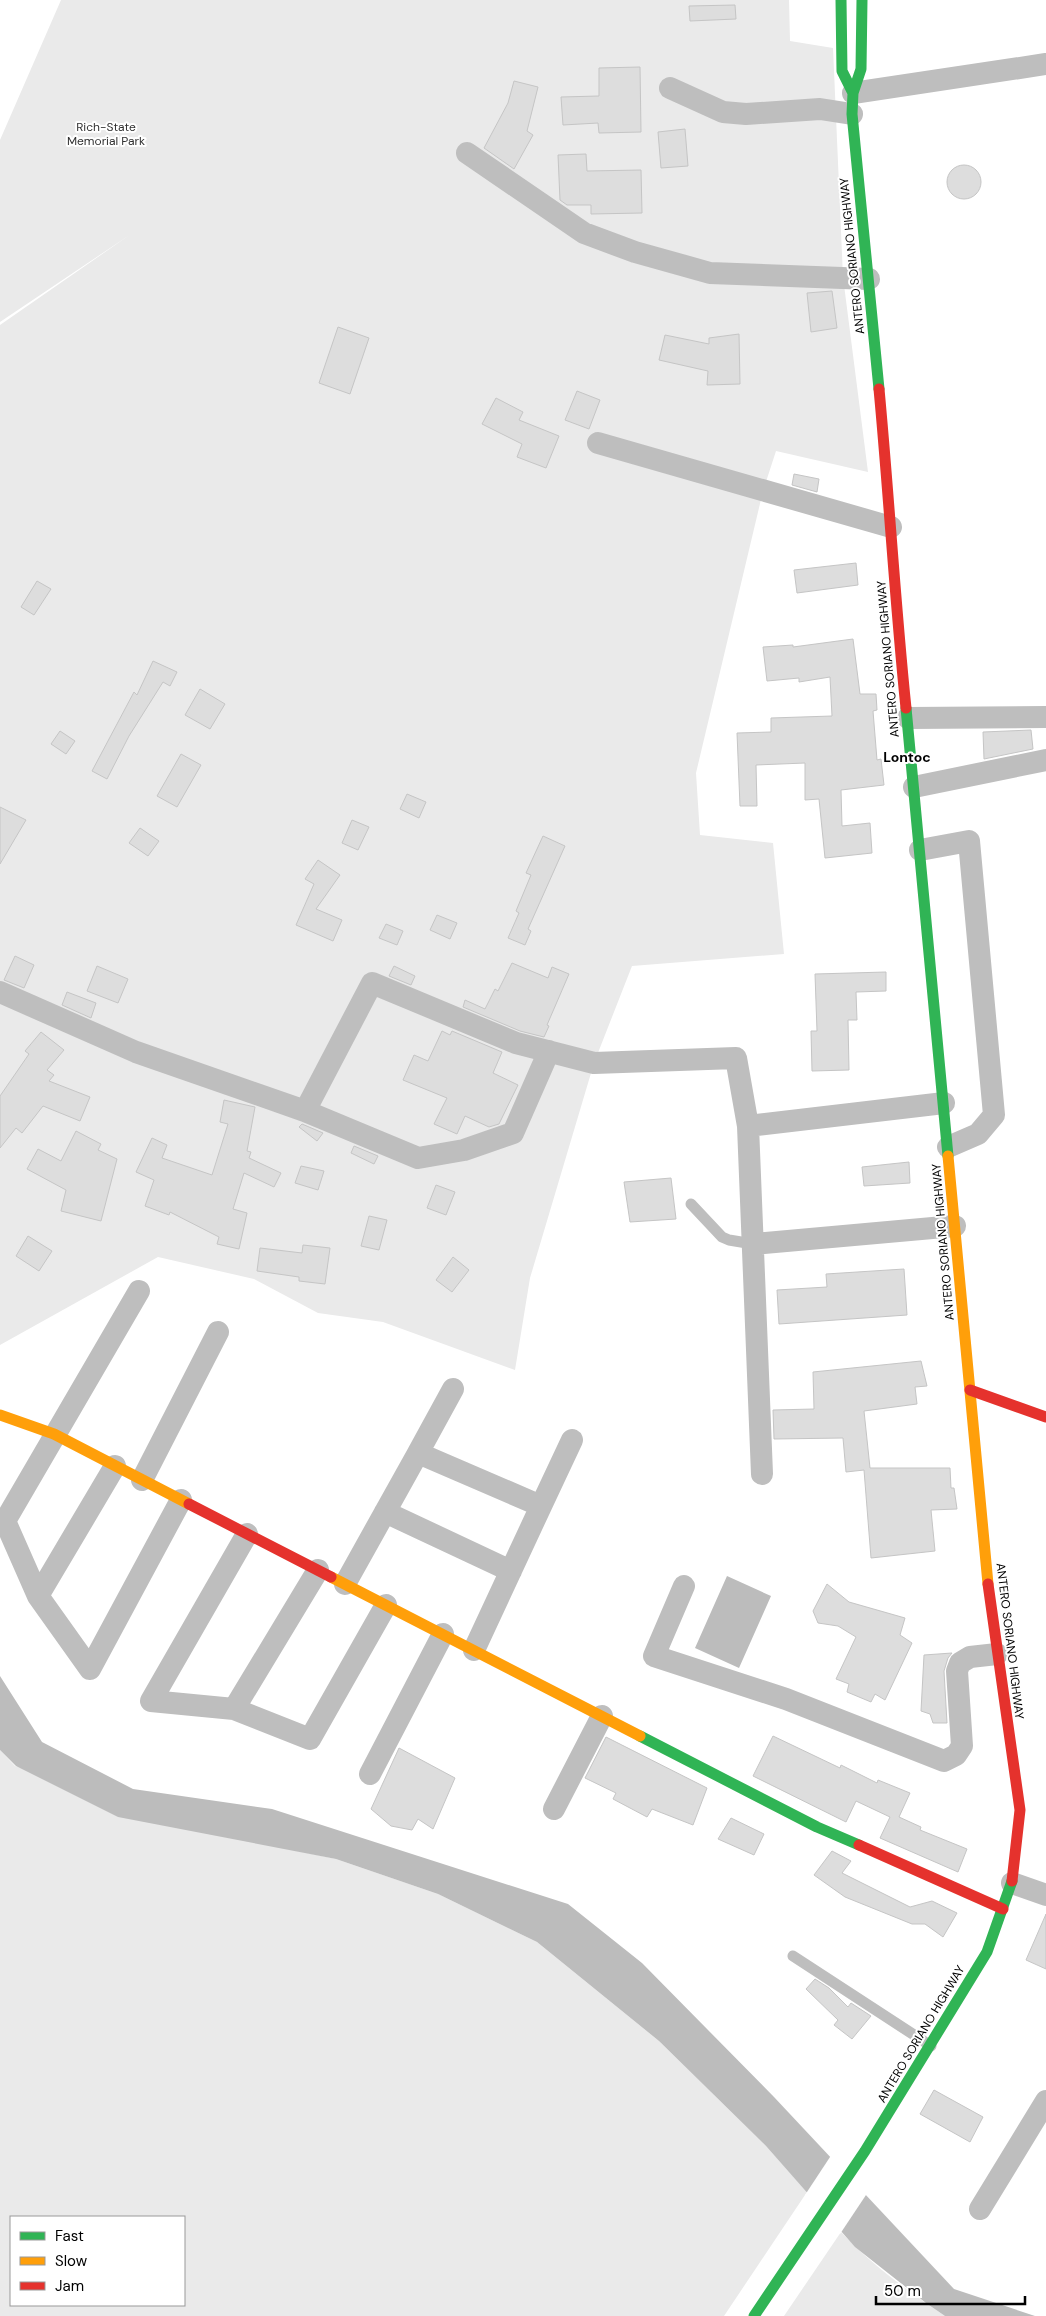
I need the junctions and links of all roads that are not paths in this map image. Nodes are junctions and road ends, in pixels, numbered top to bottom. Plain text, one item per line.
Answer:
1 (841, 0) edge
2 (862, 0) edge
3 (1046, 64) edge
4 (670, 88) dead end
5 (852, 103) junction
6 (467, 153) dead end
7 (870, 280) junction
8 (598, 443) dead end
9 (891, 527) junction
10 (1046, 717) edge
11 (908, 718) junction
12 (1046, 760) edge
13 (914, 787) junction
14 (920, 850) junction
15 (0, 992) edge
16 (549, 1051) junction
17 (944, 1103) junction
18 (305, 1111) junction
19 (748, 1126) junction
20 (948, 1147) junction
21 (691, 1204) dead end
22 (955, 1226) junction
23 (753, 1244) junction
24 (139, 1291) dead end
25 (218, 1332) dead end
26 (453, 1389) dead end
27 (970, 1390) junction
28 (0, 1415) edge
29 (1046, 1416) edge
30 (54, 1434) junction
31 (572, 1440) dead end
32 (418, 1453) junction
33 (115, 1466) junction
34 (762, 1474) dead end
35 (142, 1480) junction
36 (181, 1500) junction
37 (541, 1506) junction
38 (385, 1512) junction
39 (247, 1534) junction
40 (318, 1570) junction
41 (511, 1572) junction
42 (345, 1584) junction
43 (684, 1586) dead end
44 (38, 1596) junction
45 (386, 1605) junction
46 (443, 1634) junction
47 (474, 1650) junction
48 (996, 1654) junction
49 (234, 1709) junction
50 (602, 1716) junction
51 (370, 1774) dead end
52 (554, 1809) dead end
53 (1012, 1883) junction
54 (1046, 1895) edge
55 (1003, 1909) junction
56 (793, 1956) dead end
57 (931, 2046) junction
58 (1046, 2101) edge
59 (980, 2209) dead end
60 (754, 2316) edge

1 - 5 main road, ANTERO SORIANO HIGHWAY
2 - 5 main road, ANTERO SORIANO HIGHWAY
3 - 5 street
4 - 5 street
5 - 7 main road, ANTERO SORIANO HIGHWAY
6 - 7 street
7 - 9 main road, ANTERO SORIANO HIGHWAY
8 - 9 street
9 - 11 main road, ANTERO SORIANO HIGHWAY
10 - 11 street
11 - 13 main road, ANTERO SORIANO HIGHWAY
12 - 13 street
13 - 14 main road, ANTERO SORIANO HIGHWAY
14 - 17 main road, ANTERO SORIANO HIGHWAY
14 - 20 street
15 - 18 street
16 - 18 street
16 - 18 street
16 - 19 street
17 - 19 street
17 - 20 main road, ANTERO SORIANO HIGHWAY
19 - 23 street
20 - 22 main road, ANTERO SORIANO HIGHWAY
21 - 23 lane
22 - 23 street
22 - 27 main road, ANTERO SORIANO HIGHWAY
23 - 34 street
24 - 30 street
25 - 35 street
26 - 32 street
27 - 29 main road
27 - 48 main road, ANTERO SORIANO HIGHWAY
28 - 30 main road
30 - 33 main road
30 - 44 street
31 - 37 street
32 - 37 street
32 - 38 street
33 - 35 main road
33 - 44 street
35 - 36 main road
36 - 39 main road
36 - 44 street
37 - 41 street
38 - 41 street
38 - 42 street
39 - 40 main road
39 - 49 street
40 - 42 main road
40 - 49 street
41 - 47 street
42 - 45 main road
43 - 48 street
45 - 46 main road
45 - 49 street
46 - 47 main road
46 - 51 street
47 - 50 main road
48 - 53 main road, ANTERO SORIANO HIGHWAY
50 - 52 street
50 - 55 main road
53 - 54 street
53 - 55 main road, ANTERO SORIANO HIGHWAY
55 - 57 main road, ANTERO SORIANO HIGHWAY
56 - 57 lane
57 - 60 main road, ANTERO SORIANO HIGHWAY
58 - 59 street

